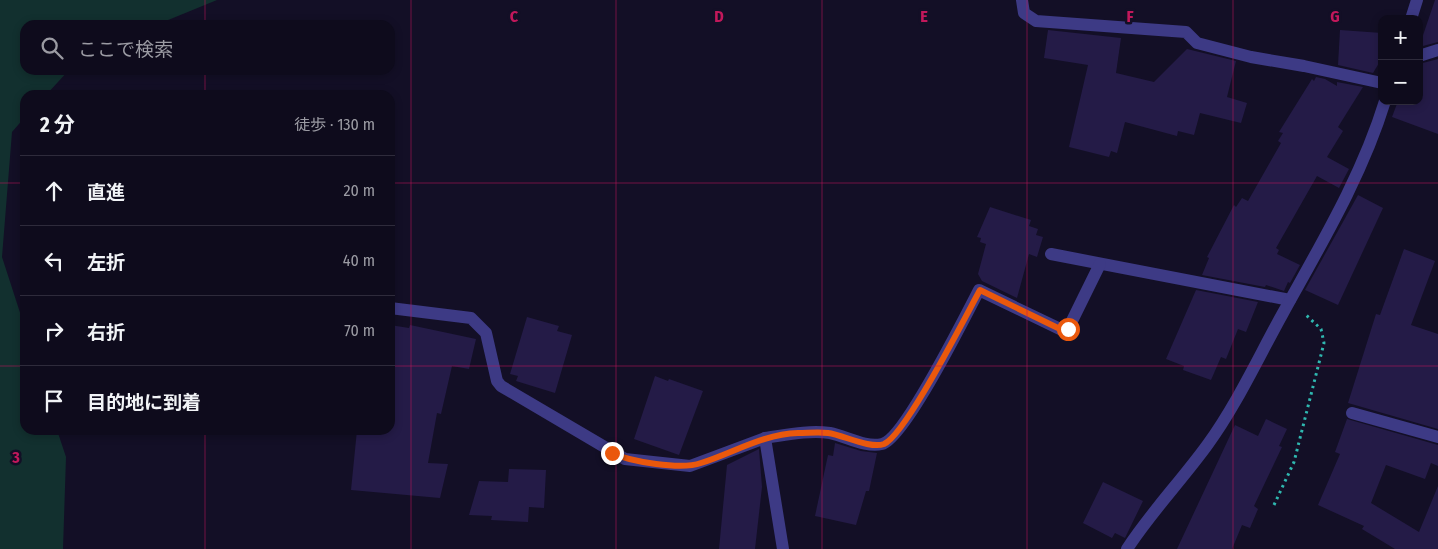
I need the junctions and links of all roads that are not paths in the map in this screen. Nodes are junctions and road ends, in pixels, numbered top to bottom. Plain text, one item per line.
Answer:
1 (1022, 0) edge
2 (1417, 0) edge
3 (1412, 15) edge
4 (1438, 50) edge
5 (1423, 55) edge
6 (1378, 82) edge
7 (1384, 105) edge
8 (1051, 254) dead end
9 (1100, 264) junction
10 (1290, 300) junction
11 (395, 309) edge
12 (1352, 413) dead end
13 (1438, 437) edge
14 (765, 438) junction
15 (783, 549) edge
16 (1127, 549) edge

1 - 6 street
2 - 3 street
4 - 5 street
7 - 10 street
8 - 9 street
9 - 10 street
9 - 14 street
10 - 16 street
11 - 14 street
12 - 13 street
14 - 15 street

